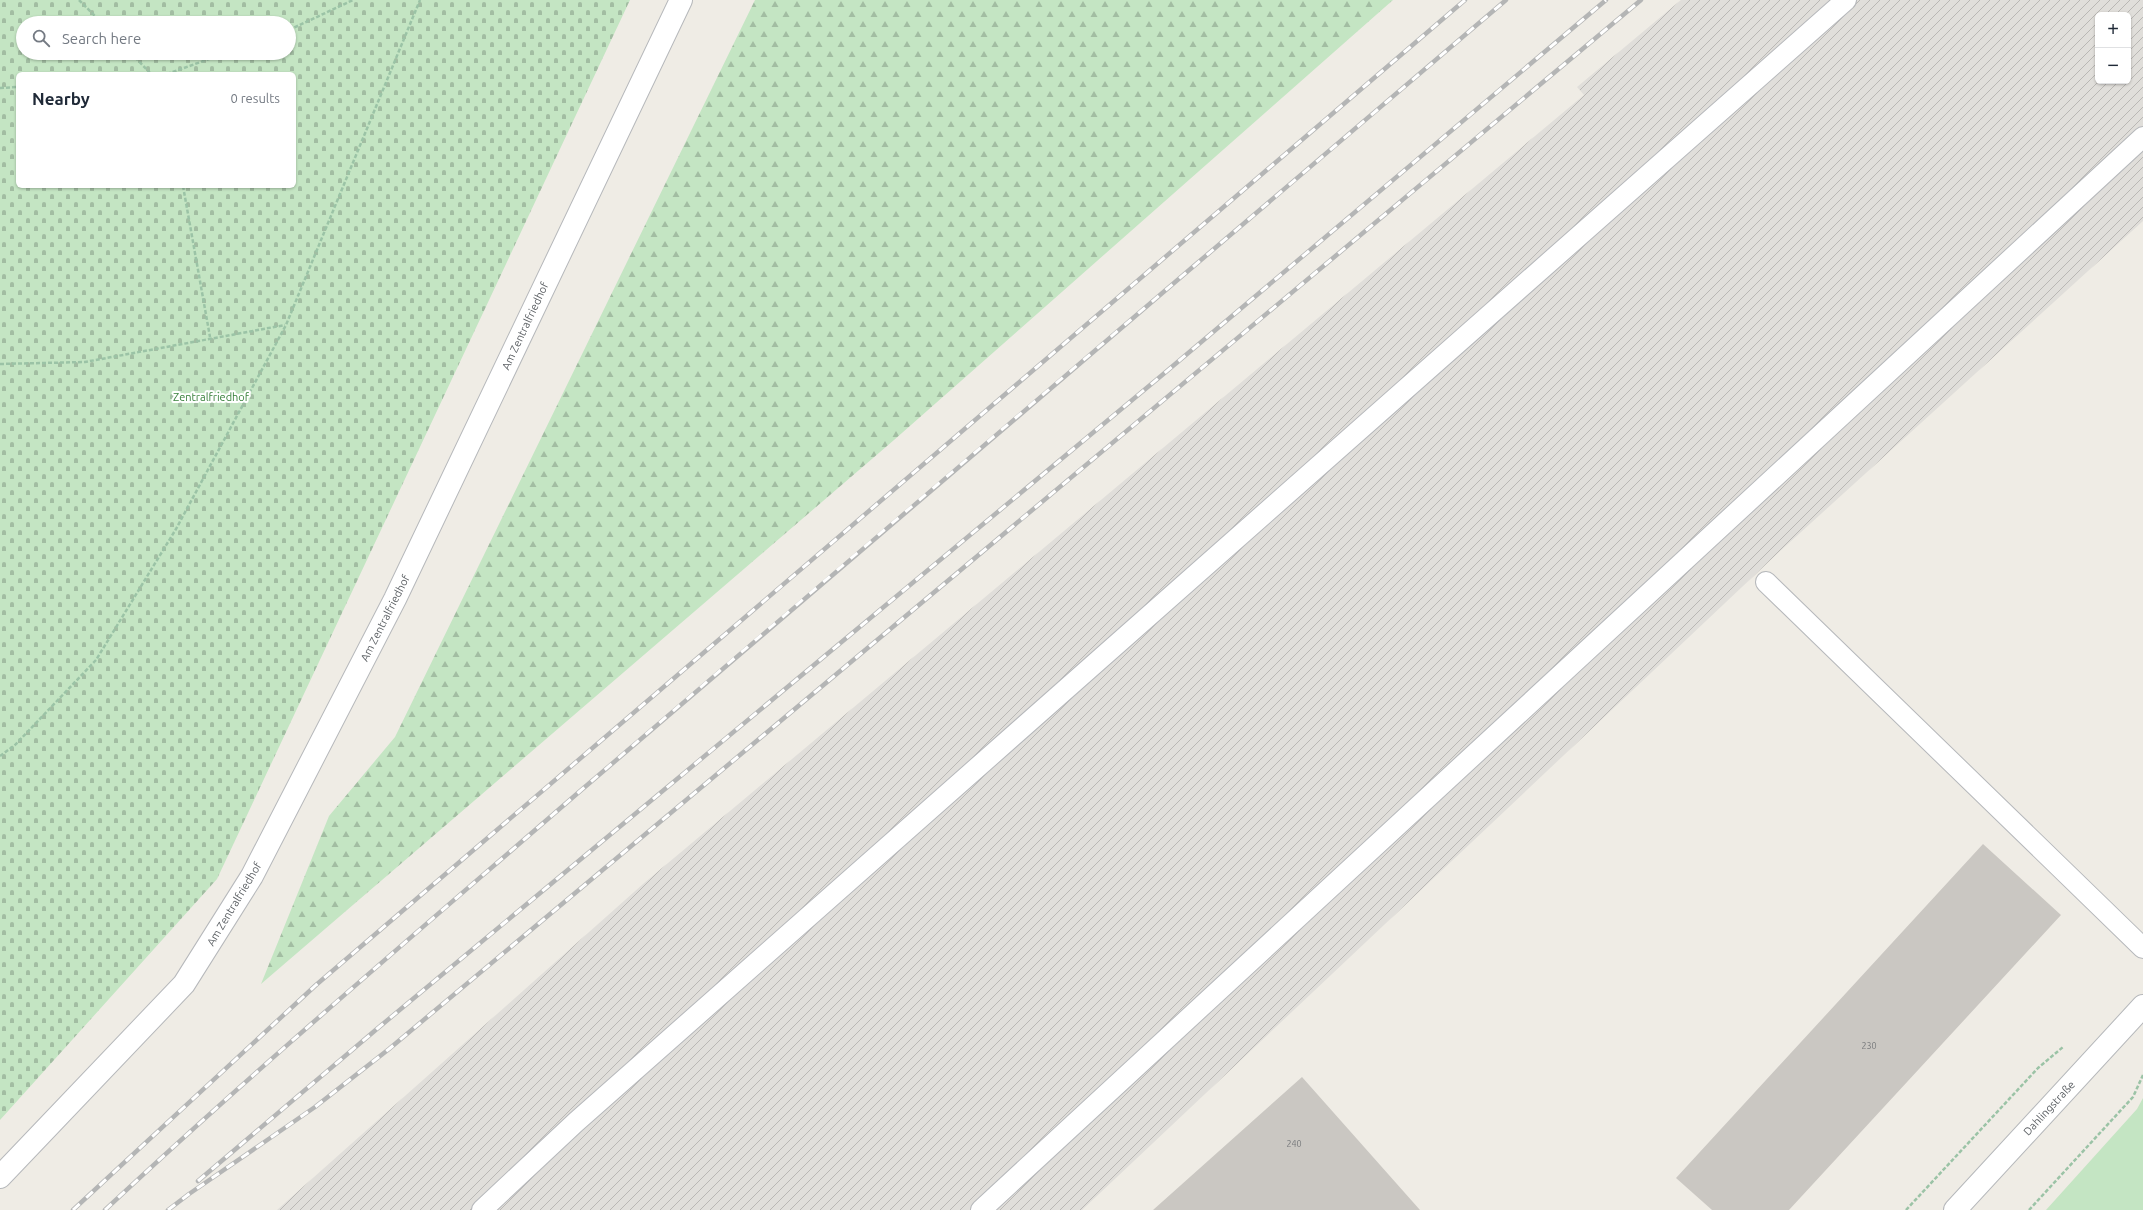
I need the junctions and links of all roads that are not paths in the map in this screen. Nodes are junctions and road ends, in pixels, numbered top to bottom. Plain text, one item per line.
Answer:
1 (681, 0) edge
2 (1846, 0) edge
3 (2143, 137) edge
4 (1766, 582) dead end
5 (2143, 948) edge
6 (2143, 1006) edge
7 (0, 1177) edge
8 (482, 1210) edge
9 (981, 1210) edge
10 (1955, 1210) edge

1 - 7 street, Am Zentralfriedhof
2 - 8 lane
3 - 9 lane
4 - 5 lane
6 - 10 street, Dahlingstraße

